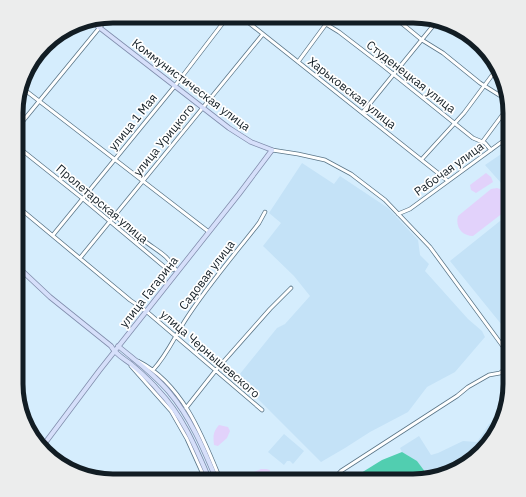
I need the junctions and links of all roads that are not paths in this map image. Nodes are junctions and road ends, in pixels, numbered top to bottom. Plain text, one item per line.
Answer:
1 (223, 23) edge
2 (249, 23) edge
3 (326, 23) joint
4 (401, 23) edge
5 (103, 24) edge
6 (96, 25) edge
7 (433, 26) edge
8 (100, 28) junction
9 (263, 34) junction
10 (422, 40) junction
11 (298, 62) junction
12 (494, 73) edge
13 (394, 75) junction
14 (484, 86) junction
15 (174, 87) junction
16 (26, 90) edge
17 (501, 96) edge
18 (40, 101) junction
19 (202, 108) junction
20 (363, 112) junction
21 (503, 114) edge
22 (23, 121) edge
23 (455, 123) junction
24 (503, 141) edge
25 (483, 142) junction
26 (272, 150) junction
27 (491, 150) junction
28 (23, 151) edge
29 (115, 159) junction
30 (422, 159) junction
31 (143, 181) junction
32 (448, 181) junction
33 (82, 198) junction
34 (23, 211) edge
35 (265, 212) dead end
36 (398, 214) junction
37 (115, 216) junction
38 (110, 222) junction
39 (209, 232) junction
40 (52, 235) junction
41 (80, 258) junction
42 (177, 270) junction
43 (23, 272) edge
44 (291, 288) dead end
45 (146, 311) junction
46 (176, 337) junction
47 (111, 346) junction
48 (118, 346) junction
49 (503, 346) edge
50 (114, 352) junction
51 (134, 359) junction
52 (130, 364) junction
53 (153, 370) junction
54 (216, 370) junction
55 (503, 371) edge
56 (186, 408) junction
57 (262, 410) dead end
58 (45, 443) edge
59 (203, 474) edge
60 (207, 474) edge
61 (214, 474) edge
62 (218, 474) edge
63 (338, 474) edge

1 - 15 street, улица 1 Мая
2 - 9 street, Харьковская улица
3 - 11 street
3 - 13 street, Студенецкая улица
4 - 10 street
5 - 8 street
6 - 8 main road, Коммунистическая улица
7 - 10 street
8 - 15 main road, Коммунистическая улица
8 - 18 street
9 - 11 street, Харьковская улица
9 - 19 street, улица Урицкого
10 - 13 street
10 - 14 street
11 - 20 street, Харьковская улица
12 - 14 street
13 - 20 street
13 - 23 street, Студенецкая улица
14 - 17 street
14 - 23 street
15 - 19 main road, Коммунистическая улица
15 - 29 street, улица 1 Мая
16 - 18 street
18 - 22 street
18 - 29 street
19 - 26 main road, Коммунистическая улица
19 - 31 street, улица Урицкого
20 - 30 street, Харьковская улица
21 - 25 street
23 - 25 street, Студенецкая улица
23 - 30 street
24 - 27 street, Рабочая улица
25 - 27 street, Студенецкая улица
26 - 36 street, Коммунистическая улица
26 - 39 main road, улица Гагарина
27 - 32 street, Рабочая улица
28 - 33 street, Пролетарская улица
29 - 31 street
29 - 33 street, улица 1 Мая
30 - 32 street, Харьковская улица
31 - 37 street, улица Урицкого
31 - 39 street
32 - 36 street, Рабочая улица
33 - 38 street, Пролетарская улица
33 - 40 street, улица 1 Мая
34 - 40 street, улица Чернышевского
35 - 46 street, Садовая улица
36 - 49 street, Коммунистическая улица
37 - 38 street, улица Урицкого
37 - 42 street, Пролетарская улица
38 - 41 street, улица Урицкого
38 - 42 street, Пролетарская улица
39 - 42 main road, улица Гагарина
40 - 41 street, улица Чернышевского
41 - 45 street, улица Чернышевского
42 - 45 main road, улица Гагарина
43 - 47 main road
44 - 54 street
45 - 46 street, улица Чернышевского
45 - 48 main road, улица Гагарина
46 - 53 street, Садовая улица
46 - 54 street, улица Чернышевского
47 - 48 main road
47 - 50 main road
48 - 50 main road, улица Гагарина
48 - 51 main road
50 - 52 main road
50 - 58 main road, улица Гагарина
51 - 53 street
51 - 61 main road
52 - 59 street
52 - 60 main road
53 - 56 street
54 - 56 street
54 - 57 street, улица Чернышевского
55 - 63 street
56 - 62 street

